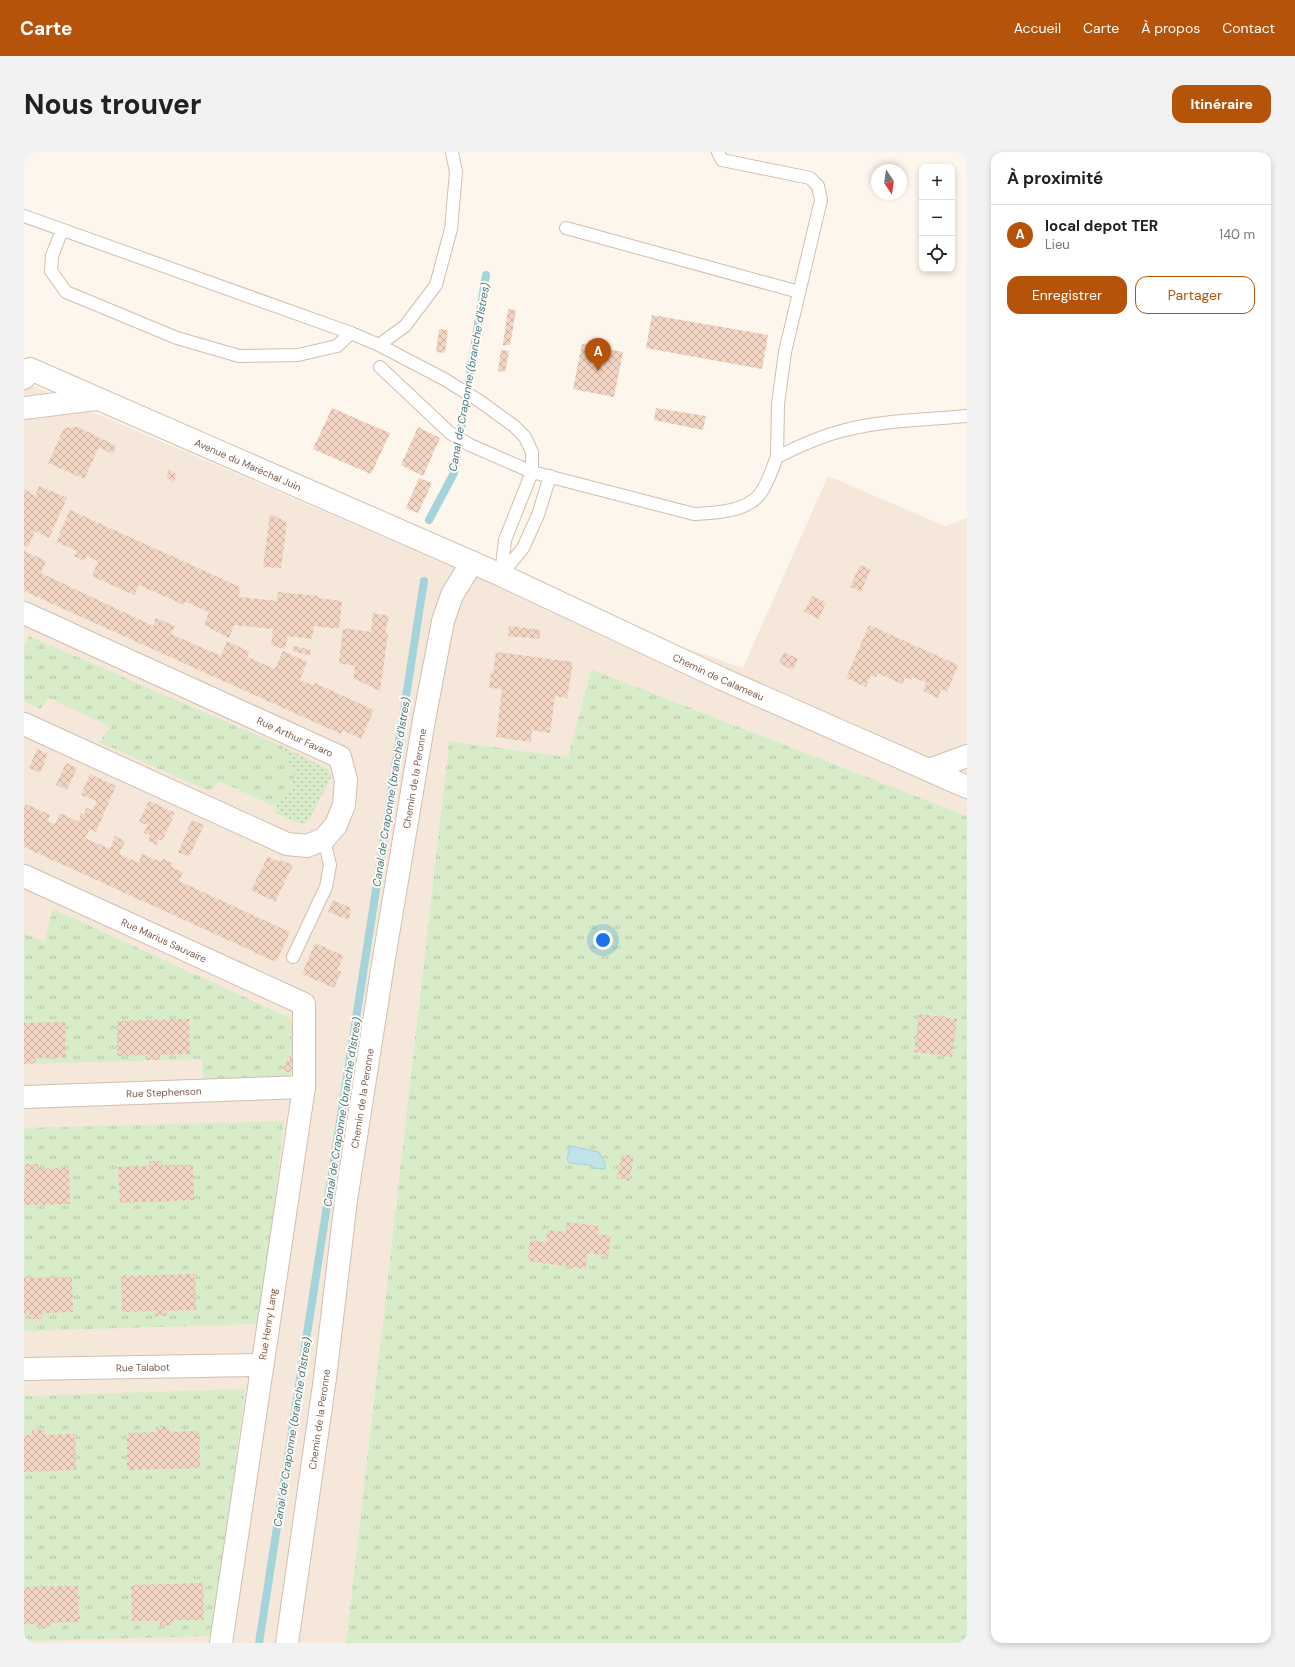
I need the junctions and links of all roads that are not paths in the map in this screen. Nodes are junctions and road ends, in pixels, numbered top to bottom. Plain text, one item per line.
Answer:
1 (452, 152) edge
2 (718, 152) edge
3 (24, 216) edge
4 (566, 228) dead end
5 (62, 230) junction
6 (799, 292) junction
7 (351, 333) junction
8 (379, 345) junction
9 (380, 367) dead end
10 (26, 371) edge
11 (96, 399) junction
12 (24, 408) edge
13 (967, 416) edge
14 (776, 457) junction
15 (532, 472) junction
16 (550, 476) junction
17 (472, 562) junction
18 (501, 575) junction
19 (24, 613) edge
20 (24, 724) edge
21 (967, 756) edge
22 (930, 770) junction
23 (967, 787) edge
24 (324, 839) junction
25 (24, 876) edge
26 (293, 957) dead end
27 (304, 1004) joint
28 (304, 1087) junction
29 (24, 1097) edge
30 (262, 1365) junction
31 (24, 1369) edge
32 (221, 1643) edge
33 (287, 1643) edge

1 - 8 lane
2 - 6 lane
3 - 5 lane
4 - 6 lane
5 - 7 lane
5 - 7 lane
6 - 14 lane
7 - 8 lane
8 - 15 lane
9 - 15 lane
10 - 11 street, Avenue du Maréchal Juin
11 - 12 street
11 - 17 street, Avenue du Maréchal Juin
13 - 14 lane
14 - 16 lane
15 - 16 lane
15 - 18 lane
16 - 18 lane
17 - 18 street, Chemin de Calameau
17 - 33 street, Chemin de la Peronne
18 - 22 street, Chemin de Calameau
19 - 24 street, Rue Arthur Favaro
20 - 24 street, Rue Arthur Favaro
21 - 22 street
22 - 23 street, Chemin de Calameau
24 - 26 lane
25 - 27 street, Rue Marius Sauvaire
27 - 28 street, Rue Henry Lang
28 - 29 street, Rue Stephenson
28 - 30 street, Rue Henry Lang
30 - 31 street, Rue Talabot
30 - 32 street, Rue Henry Lang

